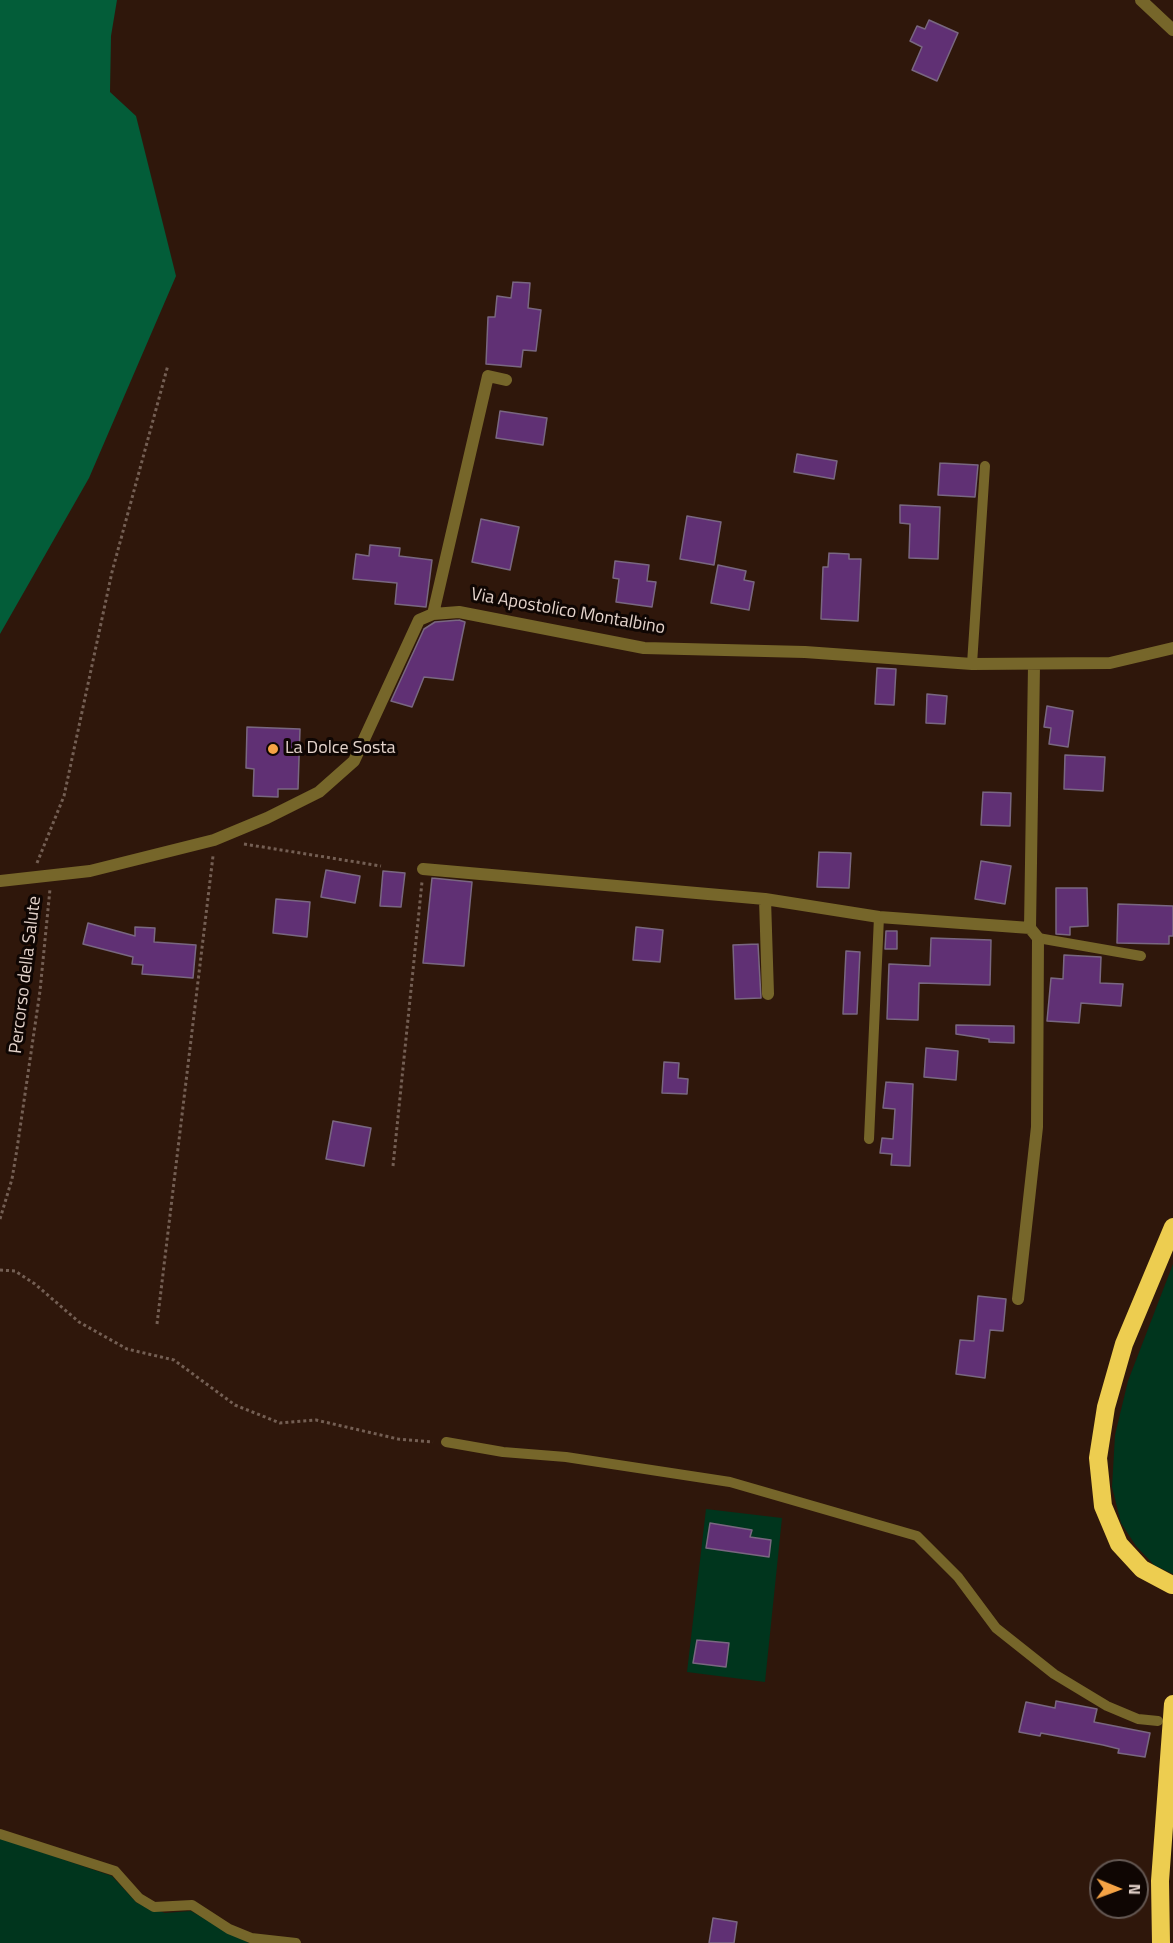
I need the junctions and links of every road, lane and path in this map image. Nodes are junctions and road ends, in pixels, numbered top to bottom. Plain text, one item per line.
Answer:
1 (1141, 0) edge
2 (1173, 30) edge
3 (168, 365) dead end
4 (506, 380) dead end
5 (986, 466) dead end
6 (433, 614) junction
7 (1173, 648) edge
8 (972, 664) junction
9 (1034, 665) junction
10 (214, 840) junction
11 (381, 866) dead end
12 (423, 868) joint
13 (51, 876) junction
14 (31, 878) junction
15 (0, 881) edge
16 (765, 899) junction
17 (879, 917) junction
18 (1034, 933) junction
19 (1141, 956) dead end
20 (768, 994) dead end
21 (869, 1139) dead end
22 (393, 1166) dead end
23 (0, 1219) edge
24 (1173, 1227) edge
25 (0, 1270) edge
26 (1018, 1299) dead end
27 (157, 1324) dead end
28 (446, 1442) joint
29 (1172, 1585) edge
30 (1173, 1704) edge
31 (1158, 1721) dead end
32 (0, 1834) edge
33 (296, 1943) edge
34 (1161, 1943) edge

1 - 2 street
3 - 14 path
4 - 6 street
5 - 8 lane
6 - 8 street, Via Apostolico Montalbino
6 - 10 street
7 - 9 street, Via Apostolico Montalbino
8 - 9 street, Via Apostolico Montalbino
9 - 18 street
10 - 11 path
10 - 13 street
10 - 27 path
12 - 16 street
12 - 22 path
13 - 14 street
13 - 23 path, Percorso della Salute
14 - 15 street
16 - 17 street
16 - 20 street
17 - 18 street
17 - 21 lane
18 - 19 lane
18 - 26 street
24 - 29 highway
25 - 28 path
28 - 31 lane
30 - 34 highway
32 - 33 lane

